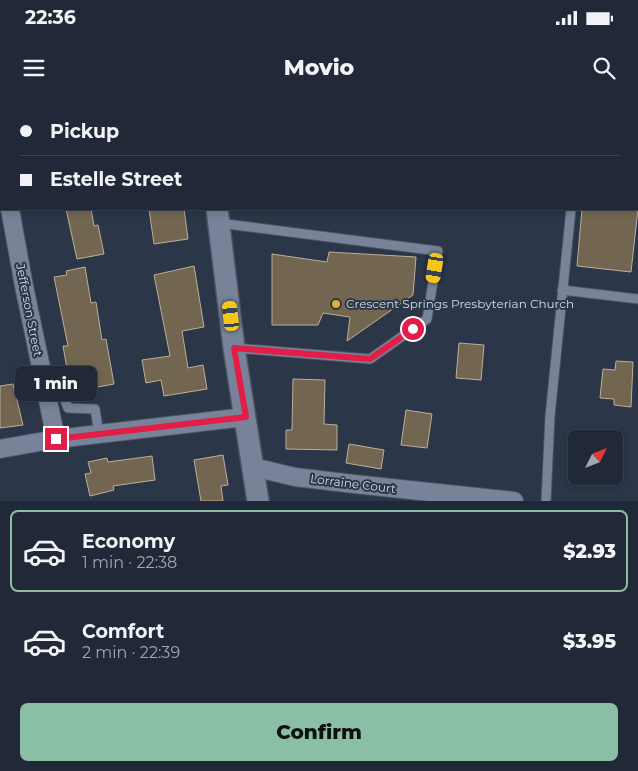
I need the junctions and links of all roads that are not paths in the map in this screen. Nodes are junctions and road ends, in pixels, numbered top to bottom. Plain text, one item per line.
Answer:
1 (10, 210) edge
2 (571, 210) edge
3 (218, 216) edge
4 (562, 290) junction
5 (638, 299) edge
6 (234, 348) junction
7 (43, 380) junction
8 (246, 417) junction
9 (99, 434) junction
10 (56, 439) junction
11 (0, 449) edge
12 (253, 467) junction
13 (258, 501) edge
14 (514, 501) edge
15 (546, 501) edge

1 - 7 street, Jefferson Street
2 - 4 lane
3 - 6 street
3 - 6 lane
4 - 5 lane
4 - 15 lane
6 - 8 street
7 - 9 lane
7 - 10 street, Jefferson Street
8 - 9 street
8 - 12 street
9 - 10 street
10 - 11 street
12 - 13 street
12 - 14 street, Lorraine Court

